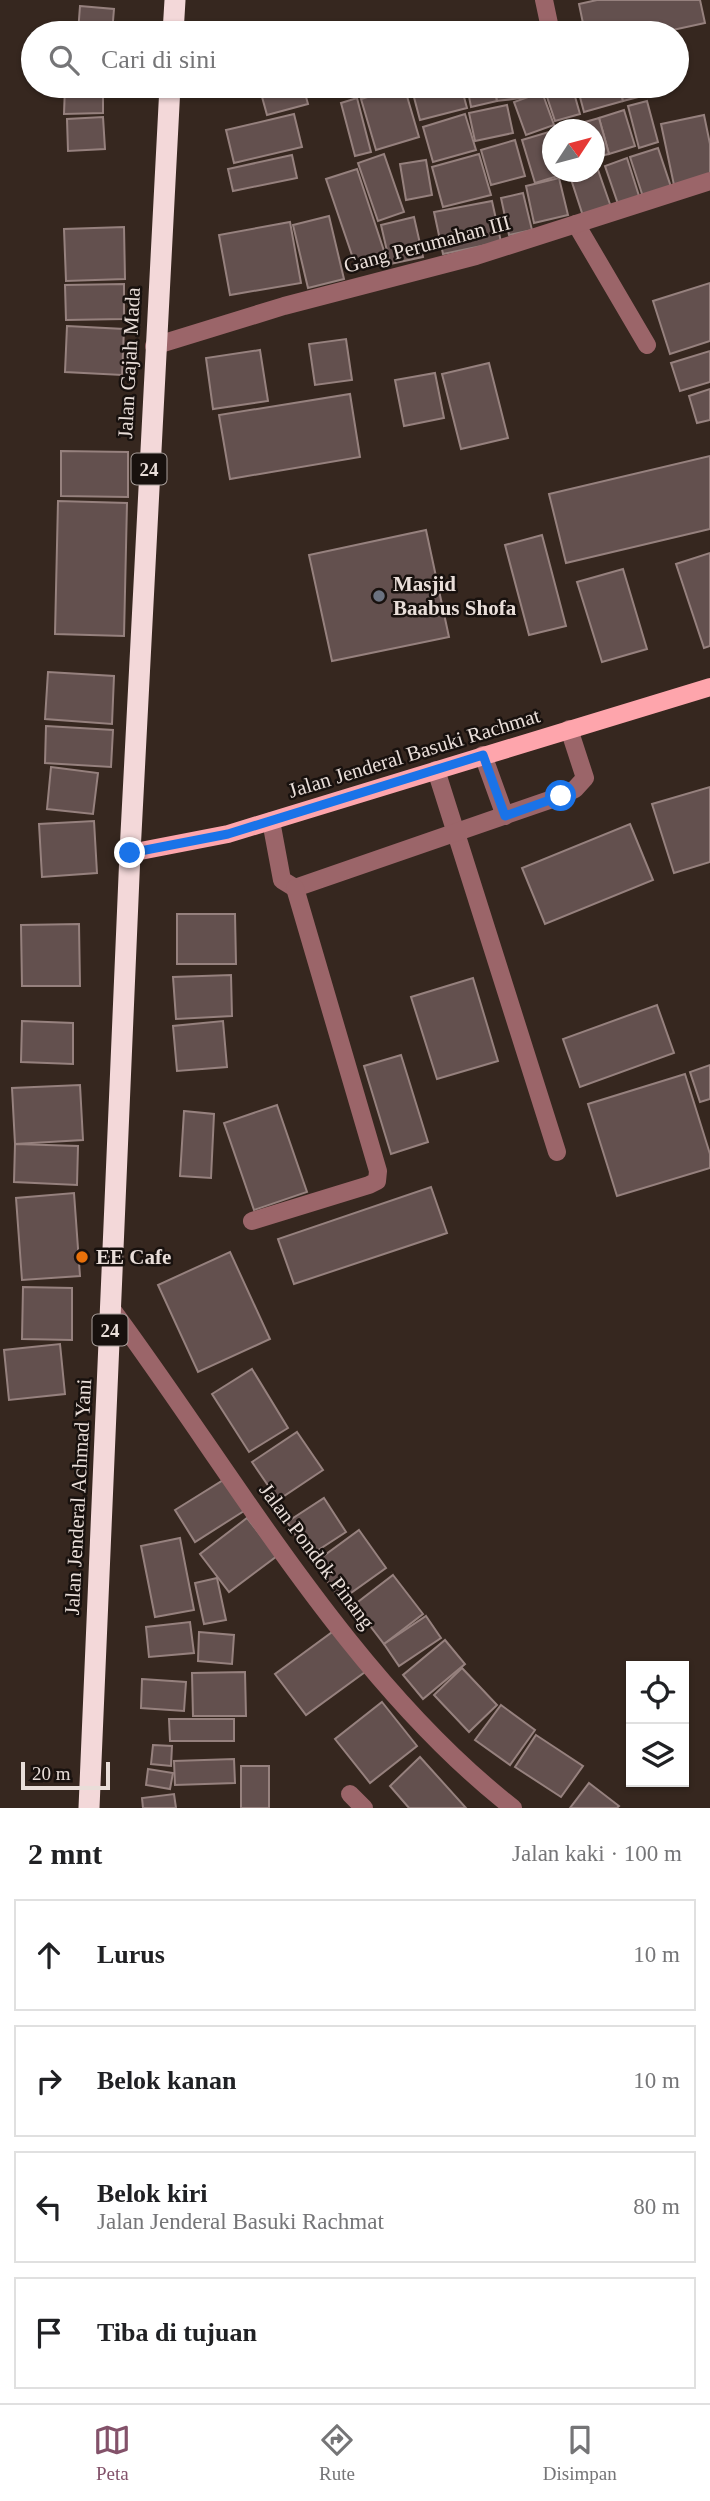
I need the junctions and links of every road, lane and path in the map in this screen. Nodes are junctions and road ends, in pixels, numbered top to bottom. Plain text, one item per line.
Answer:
1 (175, 0) edge
2 (544, 0) edge
3 (174, 21) edge
4 (548, 21) edge
5 (169, 98) edge
6 (710, 181) edge
7 (576, 224) junction
8 (647, 345) dead end
9 (154, 346) junction
10 (710, 687) edge
11 (569, 729) junction
12 (483, 755) junction
13 (436, 770) junction
14 (505, 816) junction
15 (271, 821) junction
16 (456, 832) junction
17 (130, 853) junction
18 (295, 888) junction
19 (556, 1152) dead end
20 (252, 1221) dead end
21 (111, 1308) junction
22 (350, 1794) dead end
23 (89, 1808) edge
24 (364, 1808) edge
25 (513, 1808) edge

1 - 3 highway
2 - 4 street
5 - 9 highway, Jalan Gajah Mada / 24
6 - 7 street, Gang Perumahan III
7 - 8 street
7 - 9 street, Gang Perumahan III
9 - 17 highway, Jalan Gajah Mada / 24
10 - 11 main road, Jalan Jenderal Basuki Rachmat
11 - 12 main road, Jalan Jenderal Basuki Rachmat
11 - 14 street
12 - 13 main road, Jalan Jenderal Basuki Rachmat
12 - 14 street
13 - 15 main road, Jalan Jenderal Basuki Rachmat
13 - 16 street
14 - 16 street
15 - 17 main road, Jalan Jenderal Basuki Rachmat
15 - 18 street
16 - 18 street
16 - 19 street
17 - 21 highway, Jalan Jenderal Achmad Yani / 24
18 - 20 street
21 - 23 highway, Jalan Jenderal Achmad Yani / 24
21 - 25 street, Jalan Pondok Pinang
22 - 24 street

